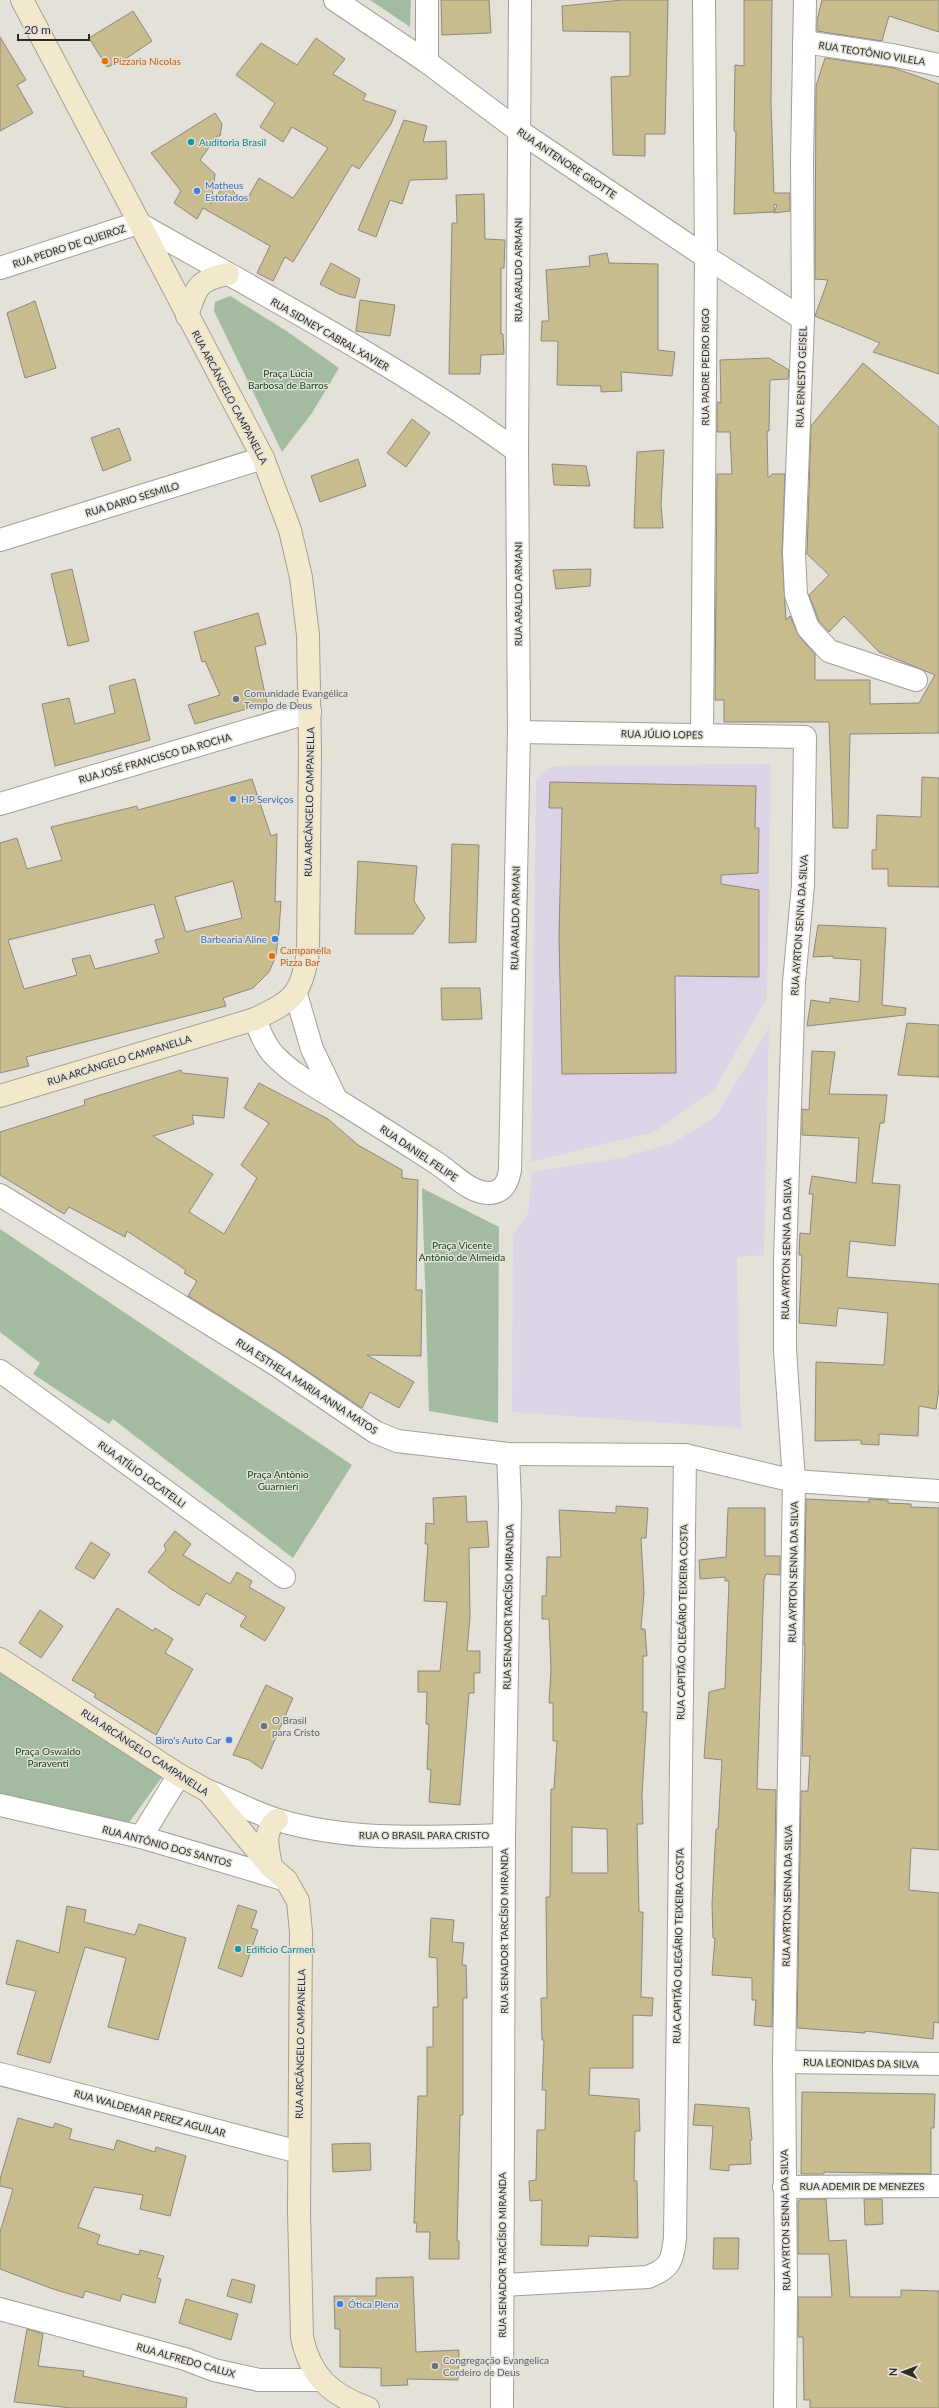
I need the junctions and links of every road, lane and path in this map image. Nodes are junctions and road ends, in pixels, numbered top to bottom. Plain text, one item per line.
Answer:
1 (22, 0) edge
2 (335, 0) edge
3 (427, 0) edge
4 (520, 0) edge
5 (704, 0) edge
6 (805, 0) edge
7 (804, 42) junction
8 (427, 62) junction
9 (939, 65) edge
10 (520, 131) junction
11 (138, 223) junction
12 (706, 257) junction
13 (0, 268) edge
14 (228, 274) junction
15 (188, 316) junction
16 (803, 319) junction
17 (517, 451) junction
18 (264, 458) junction
19 (0, 540) edge
20 (916, 680) dead end
21 (310, 712) junction
22 (519, 732) junction
23 (702, 735) junction
24 (805, 737) joint
25 (0, 804) edge
26 (296, 994) junction
27 (255, 1019) junction
28 (0, 1096) edge
29 (336, 1099) junction
30 (505, 1186) joint
31 (0, 1195) edge
32 (0, 1371) edge
33 (508, 1454) junction
34 (685, 1455) junction
35 (794, 1481) junction
36 (939, 1491) edge
37 (284, 1577) dead end
38 (0, 1659) edge
39 (179, 1775) junction
40 (208, 1791) junction
41 (0, 1806) edge
42 (277, 1820) junction
43 (504, 1835) junction
44 (141, 1837) junction
45 (279, 1874) junction
46 (784, 2062) junction
47 (939, 2064) edge
48 (0, 2074) edge
49 (299, 2152) junction
50 (939, 2186) edge
51 (784, 2187) junction
52 (502, 2285) junction
53 (0, 2309) edge
54 (320, 2380) junction
55 (368, 2408) edge
56 (502, 2408) edge
57 (785, 2408) edge

1 - 11 street, RUA ARCÂNGELO CAMPANELLA
2 - 8 street, RUA ANTENORE GROTTE
3 - 8 street
4 - 10 street, RUA ARALDO ARMANI
5 - 12 street, RUA PADRE PEDRO RIGO
6 - 7 street, RUA ERNESTO GEISEL
7 - 9 street, RUA TEOTÔNIO VILELA
7 - 16 street, RUA ERNESTO GEISEL
8 - 10 street, RUA ANTENORE GROTTE
10 - 12 street, RUA ANTENORE GROTTE
10 - 17 street, RUA ARALDO ARMANI
11 - 13 street, RUA PEDRO DE QUEIROZ
11 - 14 street, RUA SIDNEY CABRAL XAVIER
11 - 15 street, RUA ARCÂNGELO CAMPANELLA
12 - 16 street, RUA ANTENORE GROTTE
12 - 23 street, RUA PADRE PEDRO RIGO
14 - 15 street
14 - 17 street, RUA SIDNEY CABRAL XAVIER
15 - 18 street, RUA ARCÂNGELO CAMPANELLA
16 - 20 street, RUA ERNESTO GEISEL
17 - 22 street, RUA ARALDO ARMANI
18 - 19 street, RUA DARIO SESMILO
18 - 21 street, RUA ARCÂNGELO CAMPANELLA
21 - 25 street, RUA JOSÉ FRANCISCO DA ROCHA
21 - 26 street, RUA ARCÂNGELO CAMPANELLA
22 - 23 street, RUA JÚLIO LOPES
22 - 30 street, RUA ARALDO ARMANI
23 - 24 street, RUA JÚLIO LOPES
24 - 35 street, RUA AYRTON SENNA DA SILVA
26 - 27 street, RUA ARCÂNGELO CAMPANELLA
26 - 29 street
27 - 28 street, RUA ARCÂNGELO CAMPANELLA
27 - 29 street, RUA DANIEL FELIPE
29 - 30 street, RUA DANIEL FELIPE
31 - 33 street, RUA ESTHELA MARIA ANNA MATOS
32 - 37 street, RUA ATÍLIO LOCATELLI
33 - 34 street, RUA ESTHELA MARIA ANNA MATOS
33 - 43 street, RUA SENADOR TARCÍSIO MIRANDA
34 - 35 street, RUA ESTHELA MARIA ANNA MATOS
34 - 52 street, RUA CAPITÃO OLEGÁRIO TEIXEIRA COSTA
35 - 36 street, RUA ESTHELA MARIA ANNA MATOS
35 - 46 street, RUA AYRTON SENNA DA SILVA
38 - 39 street, RUA ARCÂNGELO CAMPANELLA
39 - 40 street, RUA ARCÂNGELO CAMPANELLA
39 - 44 street
40 - 42 street, RUA O BRASIL PARA CRISTO
40 - 45 street, RUA ARCÂNGELO CAMPANELLA
41 - 44 street, RUA ANTÔNIO DOS SANTOS
42 - 43 street, RUA O BRASIL PARA CRISTO
42 - 45 street
43 - 52 street, RUA SENADOR TARCÍSIO MIRANDA
44 - 45 street, RUA ANTÔNIO DOS SANTOS
45 - 49 street, RUA ARCÂNGELO CAMPANELLA
46 - 47 street, RUA LEONIDAS DA SILVA
46 - 51 street, RUA AYRTON SENNA DA SILVA
48 - 49 street, RUA WALDEMAR PEREZ AGUILAR
49 - 54 street, RUA ARCÂNGELO CAMPANELLA
50 - 51 street, RUA ADEMIR DE MENEZES
51 - 57 street, RUA AYRTON SENNA DA SILVA
52 - 56 street, RUA SENADOR TARCÍSIO MIRANDA
53 - 54 street, RUA ALFREDO CALUX
54 - 55 street

